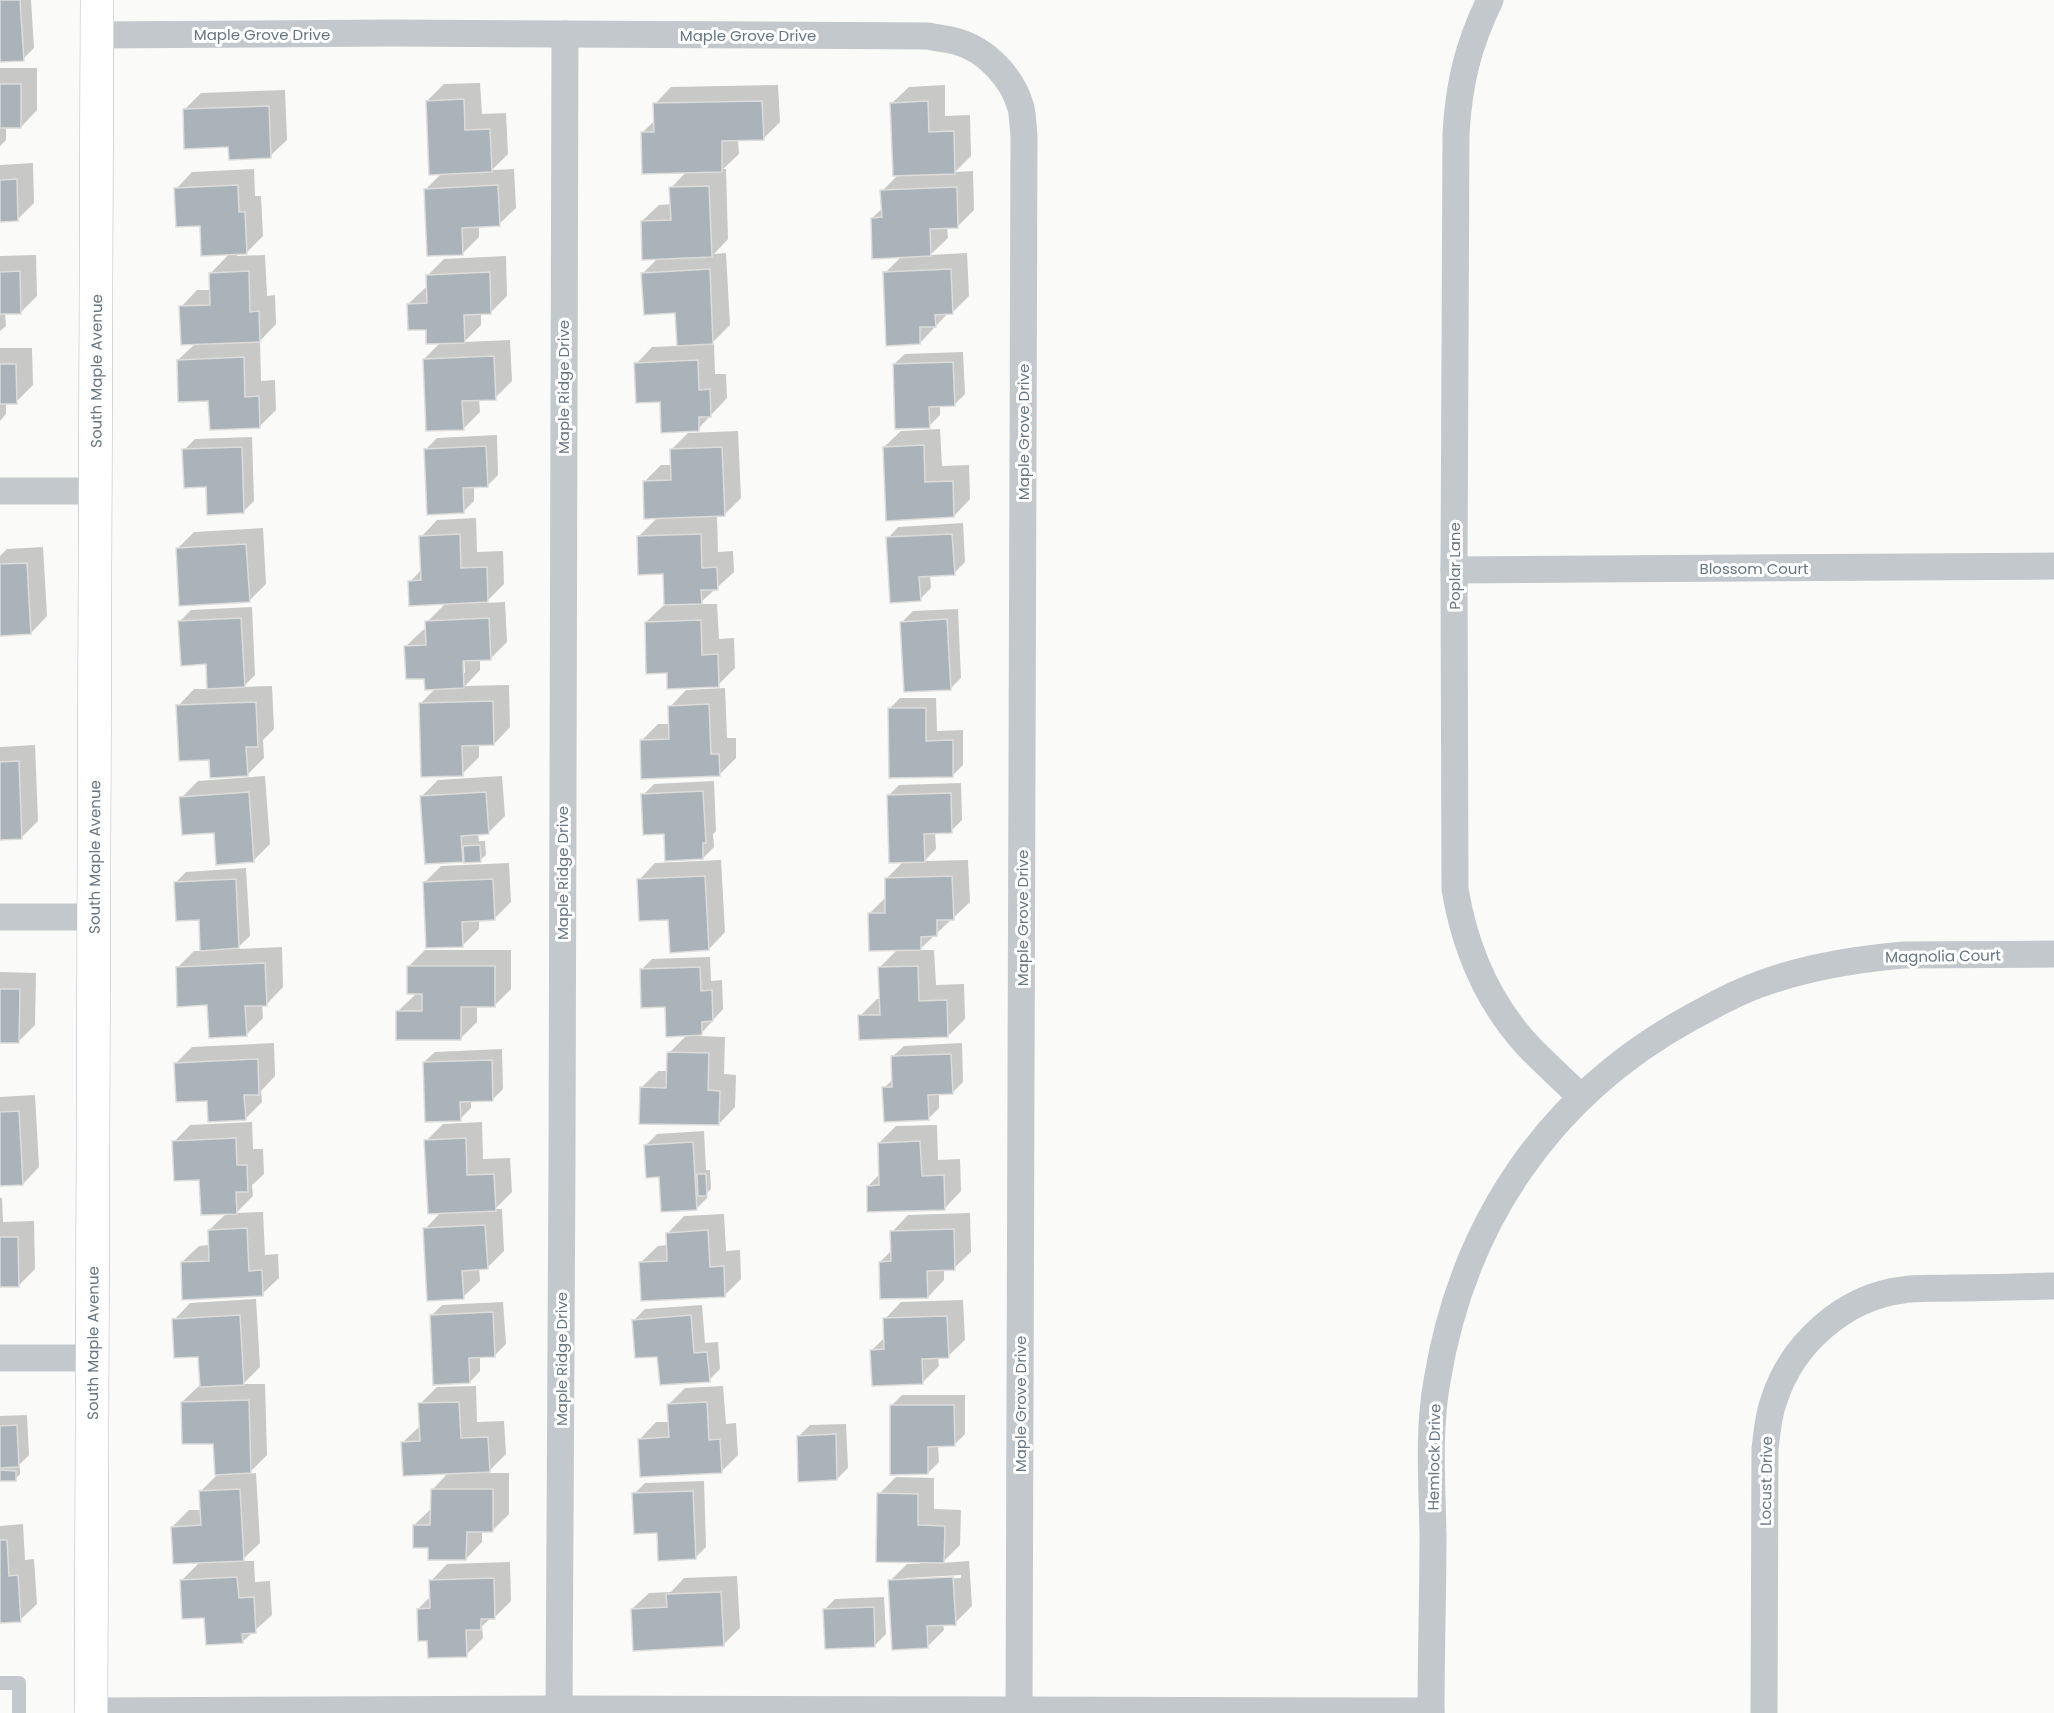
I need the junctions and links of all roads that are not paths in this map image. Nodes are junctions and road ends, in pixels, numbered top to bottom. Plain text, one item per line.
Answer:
1 (97, 0) edge
2 (1490, 0) edge
3 (565, 34) junction
4 (97, 35) junction
5 (0, 491) edge
6 (96, 491) junction
7 (2054, 566) edge
8 (1454, 570) junction
9 (0, 917) edge
10 (93, 917) junction
11 (2054, 954) edge
12 (1581, 1097) junction
13 (2054, 1286) edge
14 (0, 1358) edge
15 (92, 1358) junction
16 (0, 1683) edge
17 (559, 1711) edge
18 (91, 1712) edge
19 (1019, 1712) edge
20 (1431, 1712) edge
21 (19, 1713) edge
22 (1764, 1713) edge

1 - 4 main road, South Maple Avenue
2 - 8 street, Poplar Lane
3 - 4 street, Maple Grove Drive
3 - 17 street, Maple Ridge Drive
3 - 19 street, Maple Grove Drive
4 - 6 main road, South Maple Avenue
5 - 6 street
6 - 10 main road, South Maple Avenue
7 - 8 street, Blossom Court
8 - 12 street, Poplar Lane
9 - 10 street
10 - 15 main road, South Maple Avenue
11 - 12 street, Magnolia Court
12 - 20 street, Hemlock Drive
13 - 22 street, Locust Drive
14 - 15 street
15 - 18 main road, South Maple Avenue
16 - 21 lane
17 - 18 street
17 - 19 street
19 - 20 street

